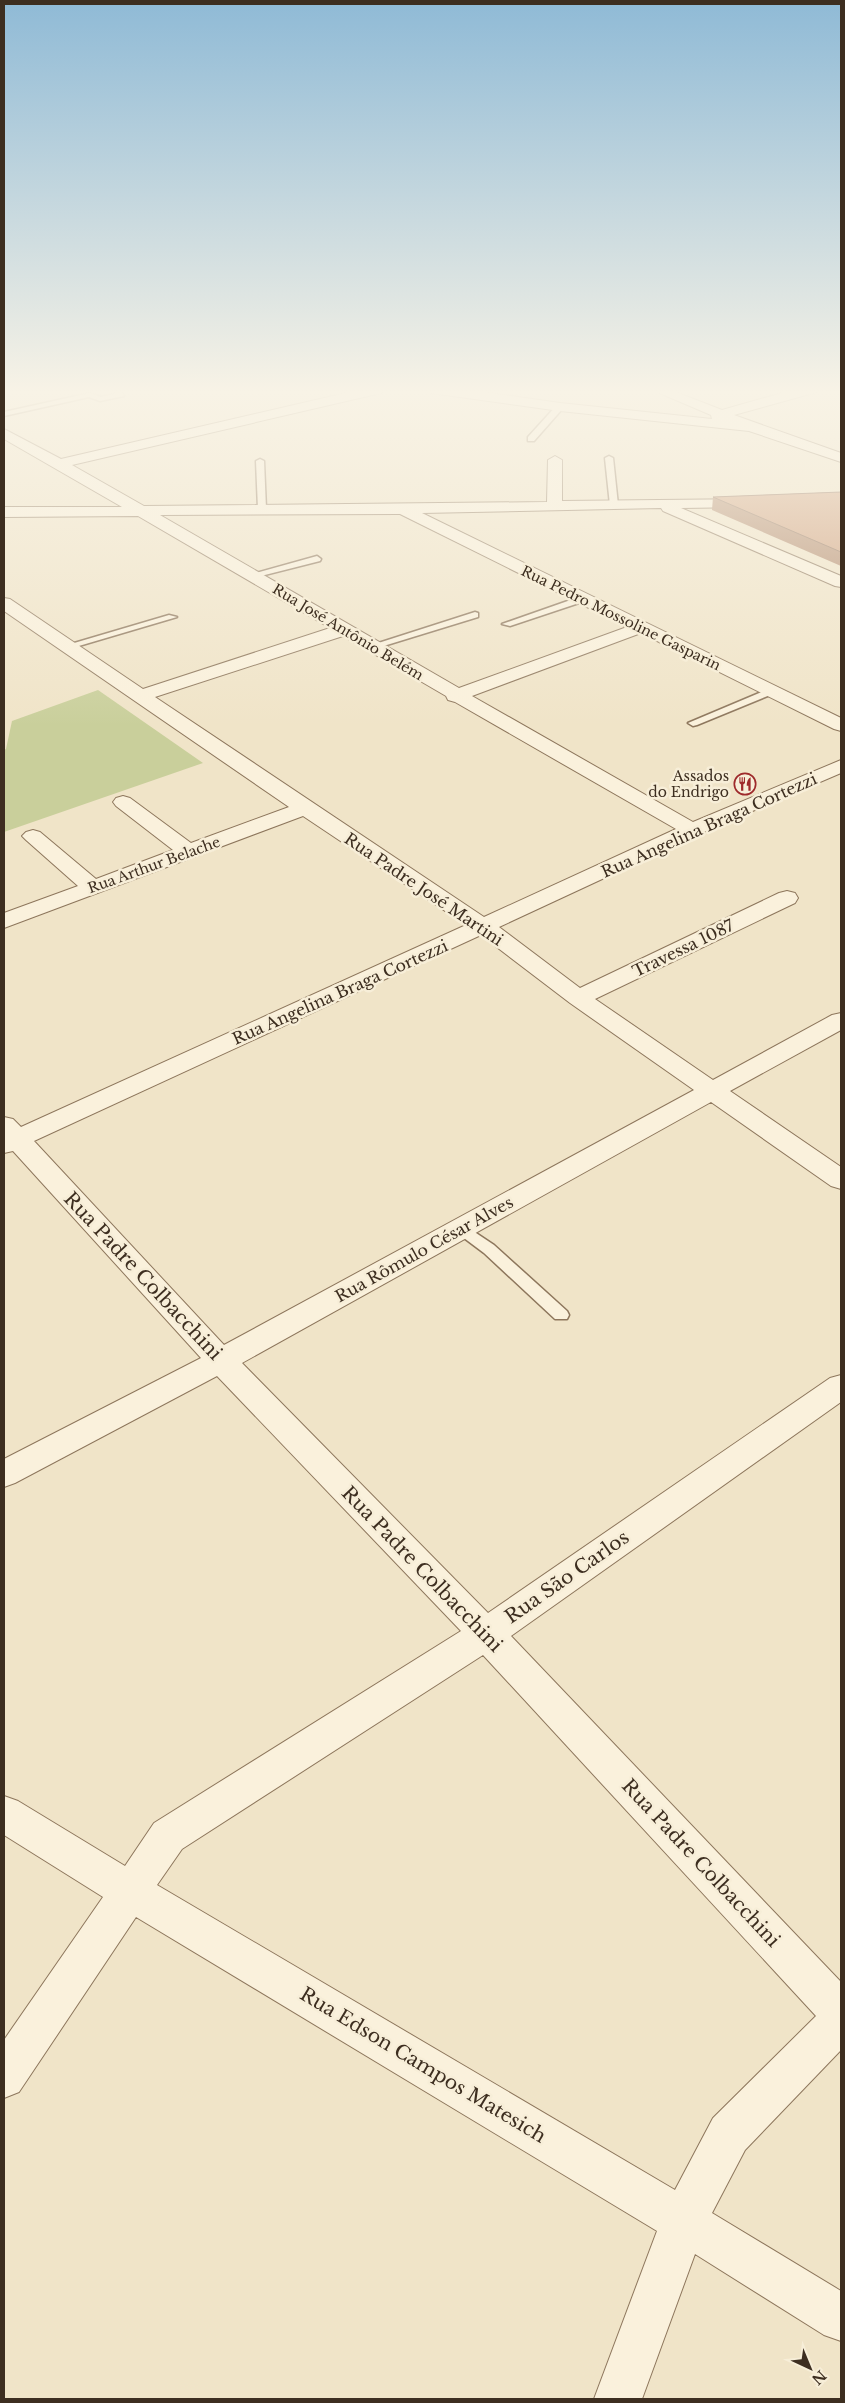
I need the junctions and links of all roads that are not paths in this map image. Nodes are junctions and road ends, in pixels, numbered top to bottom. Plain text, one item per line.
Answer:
1 (123, 501) edge
2 (262, 501) edge
3 (542, 501) edge
4 (565, 501) edge
5 (613, 501) edge
6 (765, 502) edge
7 (660, 504) junction
8 (614, 506) junction
9 (262, 509) junction
10 (400, 509) junction
11 (138, 510) junction
12 (4, 512) edge
13 (317, 559) dead end
14 (253, 575) junction
15 (841, 582) edge
16 (582, 599) junction
17 (4, 603) edge
18 (475, 615) dead end
19 (172, 617) dead end
20 (507, 624) dead end
21 (639, 628) junction
22 (346, 629) junction
23 (69, 646) junction
24 (374, 646) junction
25 (771, 691) junction
26 (140, 696) junction
27 (455, 696) junction
28 (694, 723) dead end
29 (841, 725) edge
30 (841, 766) edge
31 (123, 802) dead end
32 (305, 808) junction
33 (692, 830) junction
34 (33, 836) dead end
35 (189, 852) junction
36 (93, 887) junction
37 (787, 898) dead end
38 (4, 921) edge
39 (484, 927) junction
40 (578, 998) junction
41 (841, 1020) edge
42 (712, 1091) junction
43 (8, 1136) edge
44 (841, 1180) edge
45 (461, 1228) junction
46 (561, 1314) dead end
47 (221, 1361) junction
48 (841, 1386) edge
49 (4, 1474) edge
50 (486, 1634) junction
51 (4, 1814) edge
52 (129, 1891) junction
53 (841, 2012) edge
54 (841, 2020) edge
55 (4, 2077) edge
56 (684, 2220) junction
57 (841, 2318) edge
58 (618, 2399) edge

1 - 11 street, Rua José Antônio Belém
2 - 9 lane
3 - 10 street
4 - 8 street
5 - 8 lane
6 - 7 street
7 - 8 street
7 - 15 street
9 - 10 street
9 - 11 street
10 - 16 street, Rua Pedro Mossoline Gasparin
11 - 12 street
11 - 14 street, Rua José Antônio Belém
13 - 14 lane
14 - 22 street, Rua José Antônio Belém
16 - 20 lane
16 - 21 street, Rua Pedro Mossoline Gasparin
17 - 23 street, Rua Padre José Martini
18 - 24 lane
19 - 23 lane
21 - 25 street, Rua Pedro Mossoline Gasparin
21 - 27 street
22 - 24 street, Rua José Antônio Belém
22 - 26 street
23 - 26 street, Rua Padre José Martini
24 - 27 street, Rua José Antônio Belém
25 - 28 lane
25 - 29 street, Rua Pedro Mossoline Gasparin
26 - 32 street, Rua Padre José Martini
27 - 33 street, Rua José Antônio Belém
30 - 33 street, Rua Angelina Braga Cortezzi
31 - 35 street
32 - 35 street, Rua Arthur Belache
32 - 39 street, Rua Padre José Martini
33 - 39 street, Rua Angelina Braga Cortezzi
34 - 36 street
35 - 36 street, Rua Arthur Belache
36 - 38 street, Rua Arthur Belache
37 - 40 street, Travessa 1087
39 - 40 street, Rua Padre José Martini
39 - 43 street, Rua Angelina Braga Cortezzi
40 - 42 street, Rua Padre José Martini
41 - 42 street, Rua Rômulo César Alves
42 - 44 street, Rua Padre José Martini
42 - 45 street, Rua Rômulo César Alves
43 - 47 street, Rua Padre Colbacchini
45 - 46 lane
45 - 47 street, Rua Rômulo César Alves
47 - 49 street, Rua Rômulo César Alves
47 - 50 street, Rua Padre Colbacchini
48 - 50 street, Rua São Carlos
50 - 52 street, Rua São Carlos
50 - 53 street, Rua Padre Colbacchini
51 - 52 street, Rua Edson Campos Matesich
52 - 55 street, Rua São Carlos
52 - 56 street, Rua Edson Campos Matesich
54 - 56 street
56 - 57 street, Rua Edson Campos Matesich
56 - 58 street

